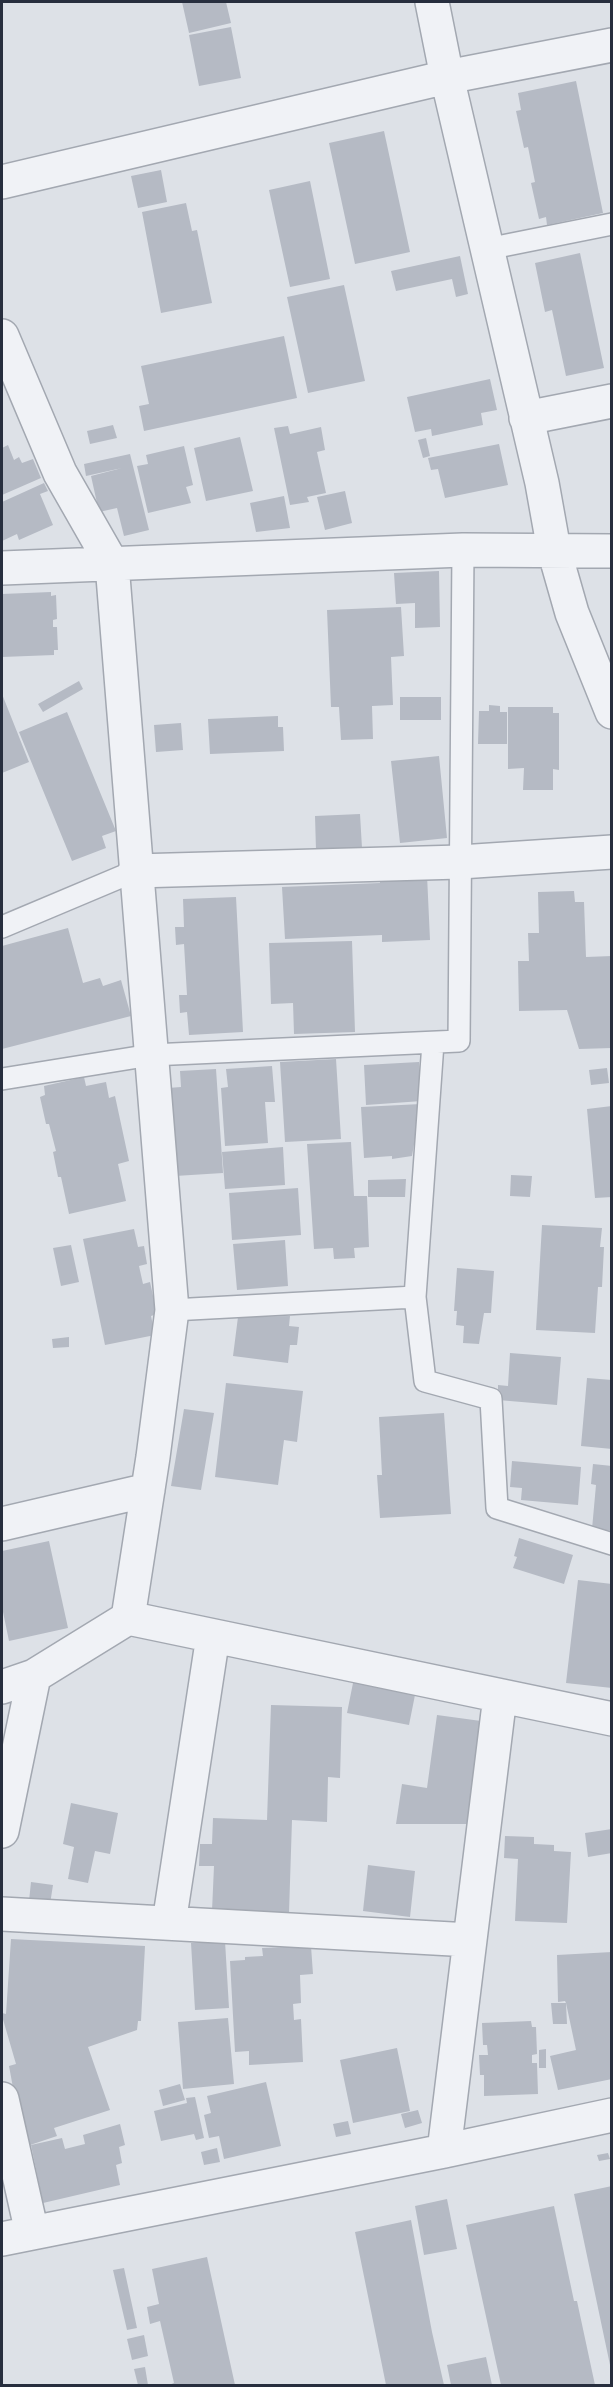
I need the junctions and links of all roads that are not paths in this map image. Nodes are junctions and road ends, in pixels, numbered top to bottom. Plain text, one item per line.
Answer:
1 (432, 2) edge
2 (612, 45) edge
3 (447, 77) junction
4 (2, 182) edge
5 (612, 224) edge
6 (487, 249) junction
7 (2, 336) edge
8 (612, 401) edge
9 (526, 418) junction
10 (463, 550) junction
11 (554, 550) junction
12 (612, 550) edge
13 (112, 564) junction
14 (2, 568) edge
15 (612, 712) edge
16 (612, 852) edge
17 (460, 862) junction
18 (135, 871) junction
19 (2, 927) edge
20 (433, 1043) junction
21 (151, 1055) junction
22 (2, 1079) edge
23 (415, 1297) junction
24 (172, 1310) junction
25 (148, 1490) junction
26 (2, 1524) edge
27 (612, 1544) edge
28 (128, 1618) junction
29 (213, 1636) junction
30 (34, 1676) junction
31 (2, 1687) edge
32 (500, 1696) junction
33 (612, 1719) edge
34 (2, 1831) edge
35 (2, 1914) edge
36 (169, 1923) junction
37 (470, 1940) junction
38 (2, 2099) edge
39 (612, 2115) edge
40 (444, 2151) junction
41 (17, 2236) edge

1 - 3 street
2 - 3 street
3 - 4 street
3 - 6 street
5 - 6 lane
6 - 9 street
7 - 13 street
8 - 9 street
9 - 11 street
10 - 11 street
10 - 13 street
10 - 17 lane
11 - 12 street
11 - 15 street
13 - 14 street
13 - 18 street
16 - 17 street
17 - 18 street
17 - 20 lane
18 - 19 lane
18 - 21 street
20 - 21 lane
20 - 23 lane
21 - 22 lane
21 - 24 street
23 - 24 lane
23 - 27 lane
24 - 25 street
25 - 26 street
25 - 28 street
28 - 29 street
28 - 30 street
29 - 32 street
29 - 36 street
30 - 31 street
30 - 34 street
32 - 33 street
32 - 37 street
35 - 36 street
36 - 37 street
37 - 40 street
38 - 41 street
39 - 40 street
40 - 41 street

